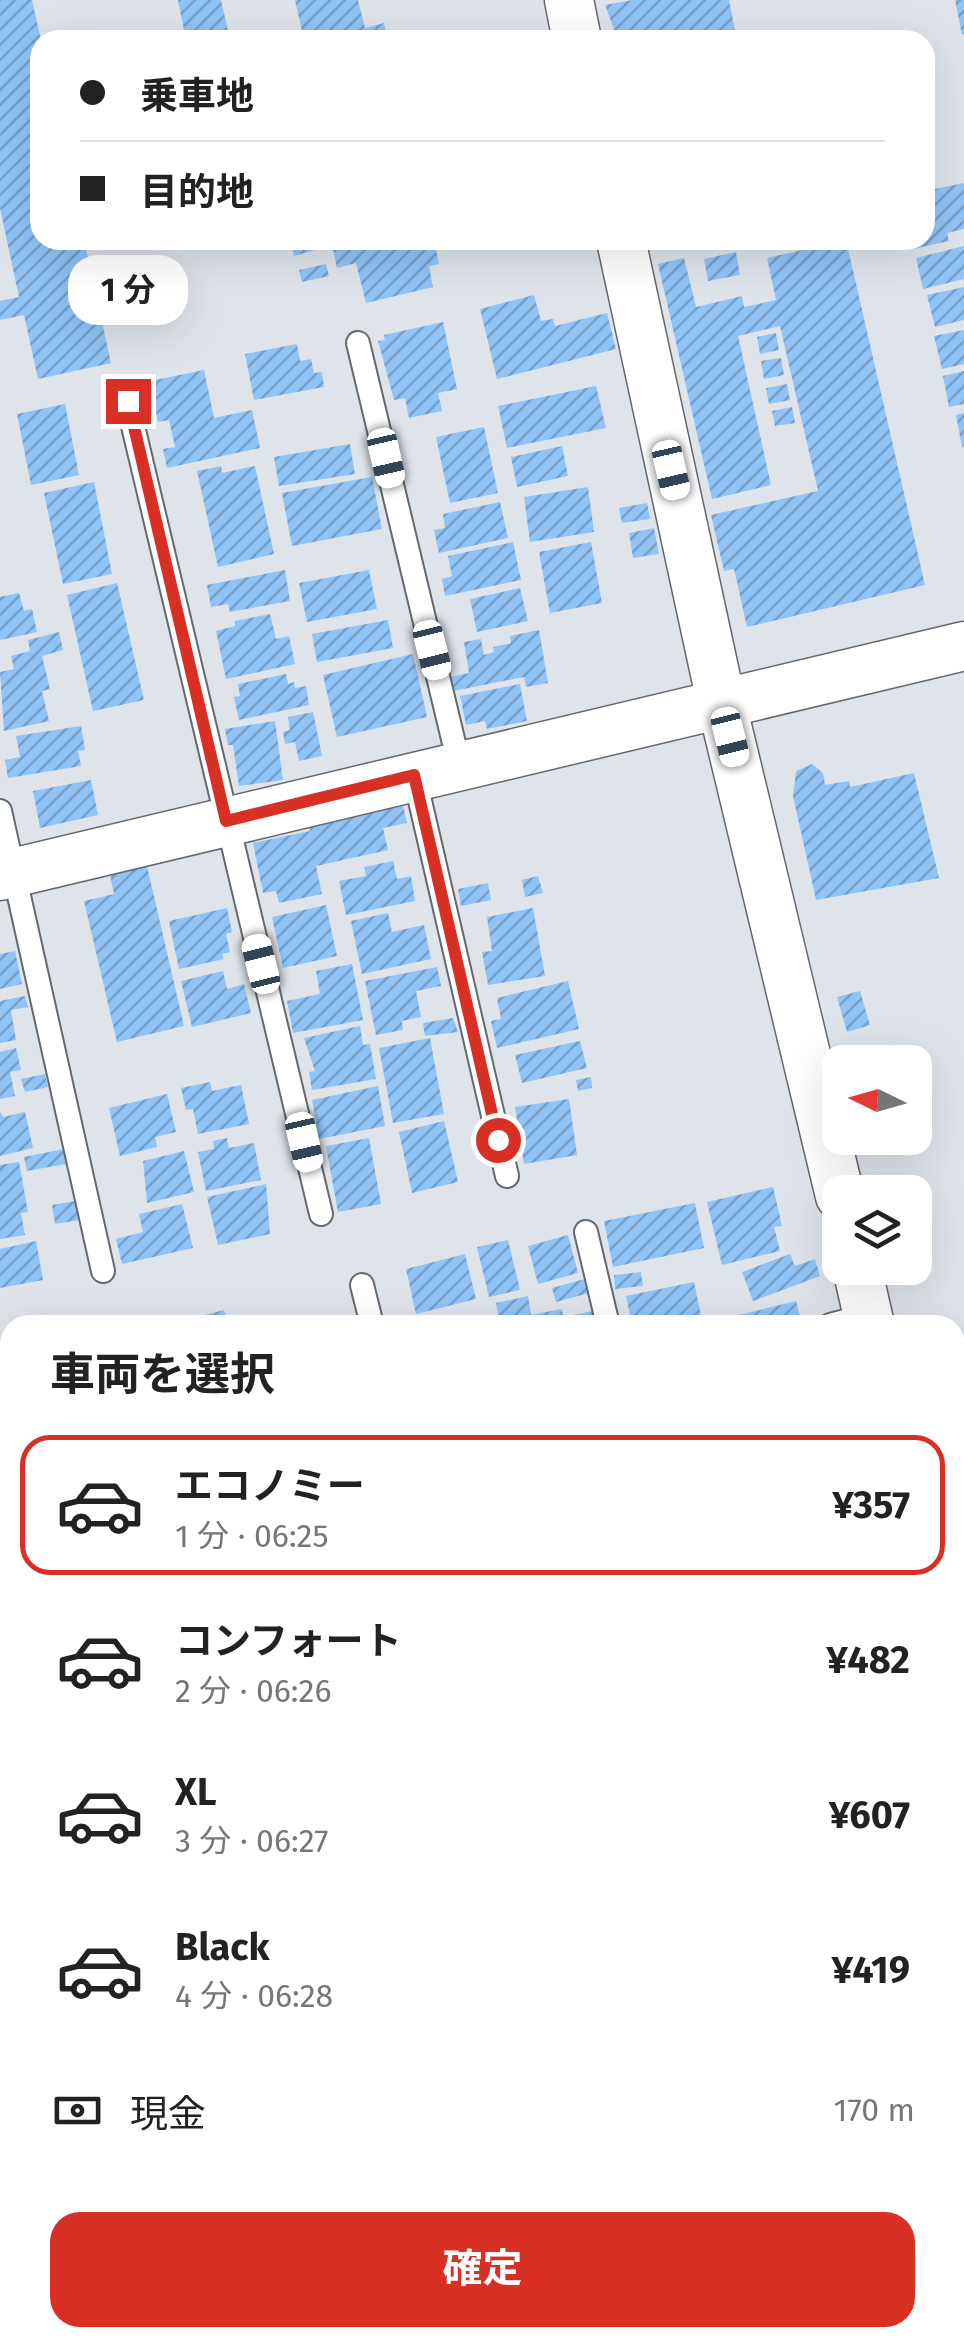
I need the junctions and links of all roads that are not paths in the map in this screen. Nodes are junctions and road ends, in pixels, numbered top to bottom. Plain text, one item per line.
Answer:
1 (568, 0) edge
2 (575, 30) edge
3 (623, 250) edge
4 (358, 343) dead end
5 (128, 401) dead end
6 (964, 646) edge
7 (721, 701) junction
8 (460, 764) junction
9 (414, 775) junction
10 (0, 810) edge
11 (226, 821) junction
12 (7, 874) edge
13 (835, 1175) edge
14 (507, 1176) dead end
15 (321, 1214) dead end
16 (586, 1232) dead end
17 (103, 1271) dead end
18 (362, 1284) dead end
19 (857, 1285) edge
20 (370, 1315) edge
21 (606, 1315) edge
22 (856, 1315) edge

1 - 2 street
3 - 7 street
4 - 8 lane
5 - 11 lane
6 - 7 street
7 - 8 street
7 - 13 street
8 - 9 street
9 - 11 street
9 - 14 lane
10 - 12 lane
11 - 12 street
11 - 15 lane
12 - 17 lane
16 - 21 lane
18 - 20 lane
19 - 22 street

